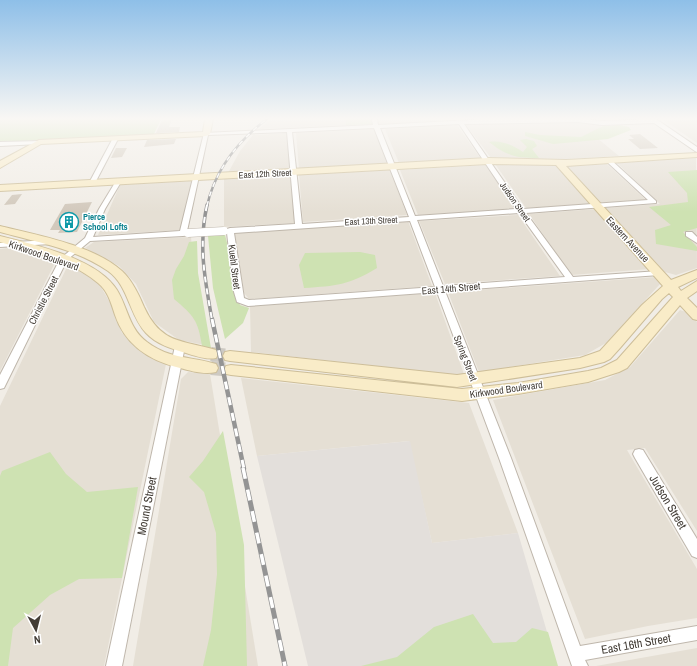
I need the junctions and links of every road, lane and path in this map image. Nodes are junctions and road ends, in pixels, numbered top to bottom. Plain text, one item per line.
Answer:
1 (25, 150) edge
2 (110, 150) edge
3 (203, 150) edge
4 (292, 150) edge
5 (385, 150) edge
6 (480, 150) edge
7 (697, 155) edge
8 (608, 160) junction
9 (488, 161) junction
10 (559, 163) junction
11 (0, 165) edge
12 (391, 167) junction
13 (294, 172) junction
14 (197, 178) junction
15 (118, 182) junction
16 (92, 183) junction
17 (0, 188) edge
18 (598, 207) junction
19 (522, 212) junction
20 (412, 219) junction
21 (299, 226) junction
22 (0, 229) edge
23 (227, 231) junction
24 (186, 233) junction
25 (689, 234) dead end
26 (0, 239) edge
27 (88, 240) junction
28 (697, 241) edge
29 (48, 242) junction
30 (16, 244) junction
31 (0, 245) edge
32 (68, 255) junction
33 (659, 273) junction
34 (697, 274) edge
35 (570, 279) junction
36 (670, 286) junction
37 (697, 286) edge
38 (440, 289) junction
39 (680, 297) junction
40 (243, 302) joint
41 (697, 316) edge
42 (180, 346) junction
43 (211, 354) tunnel mouth
44 (230, 356) tunnel mouth
45 (176, 362) junction
46 (211, 368) tunnel mouth
47 (231, 370) tunnel mouth
48 (474, 379) junction
49 (0, 385) edge
50 (480, 394) junction
51 (639, 454) dead end
52 (697, 551) edge
53 (697, 633) edge
54 (578, 660) edge
55 (114, 666) edge

1 - 11 street
2 - 16 street
3 - 14 street
4 - 13 street
5 - 12 street, Spring Street
6 - 9 street, Judson Street
7 - 8 street, East 12th Street
8 - 10 street, East 12th Street
8 - 18 street, East 13th Street
9 - 10 street, East 12th Street
9 - 12 street, East 12th Street
9 - 19 street, Judson Street
10 - 18 street, Eastern Avenue
12 - 13 street, East 12th Street
12 - 20 street, Spring Street
13 - 14 street, East 12th Street
13 - 21 street
14 - 15 street, East 12th Street
14 - 24 street
15 - 16 street, East 12th Street
15 - 27 street, Christie Street
16 - 17 street, East 12th Street
18 - 19 street, East 13th Street
18 - 33 street, Eastern Avenue
19 - 20 street, East 13th Street
19 - 35 street, Judson Street
20 - 21 street, East 13th Street
20 - 38 street, Spring Street
21 - 23 street, East 13th Street
22 - 29 street, Kirkwood Boulevard
23 - 24 street, East 13th Street, bridge
23 - 40 street, Kuehl Street
24 - 27 street, East 13th Street
25 - 28 street
26 - 30 street, Kirkwood Boulevard
27 - 32 street, Christie Street
29 - 30 street
29 - 32 street, Kirkwood Boulevard
30 - 31 street
30 - 32 street, Kirkwood Boulevard
32 - 42 street, Kirkwood Boulevard
32 - 45 street, Kirkwood Boulevard
32 - 49 street, Christie Street
33 - 35 street, East 14th Street
33 - 36 street, Eastern Avenue
34 - 36 street, Kirkwood Boulevard
35 - 38 street, East 14th Street
36 - 39 street, Eastern Avenue
36 - 48 street, Kirkwood Boulevard
37 - 39 street, Kirkwood Boulevard
38 - 40 street, East 14th Street
38 - 48 street, Spring Street
39 - 41 street, Eastern Avenue
39 - 50 street, Kirkwood Boulevard
42 - 43 street, Kirkwood Boulevard
42 - 45 street, Mound Street
44 - 48 street, Kirkwood Boulevard
45 - 46 street, Kirkwood Boulevard
45 - 55 street, Mound Street
47 - 50 street, Kirkwood Boulevard
48 - 50 street, Spring Street
50 - 54 street, Spring Street
51 - 52 street, Judson Street
53 - 54 street, East 16th Street

